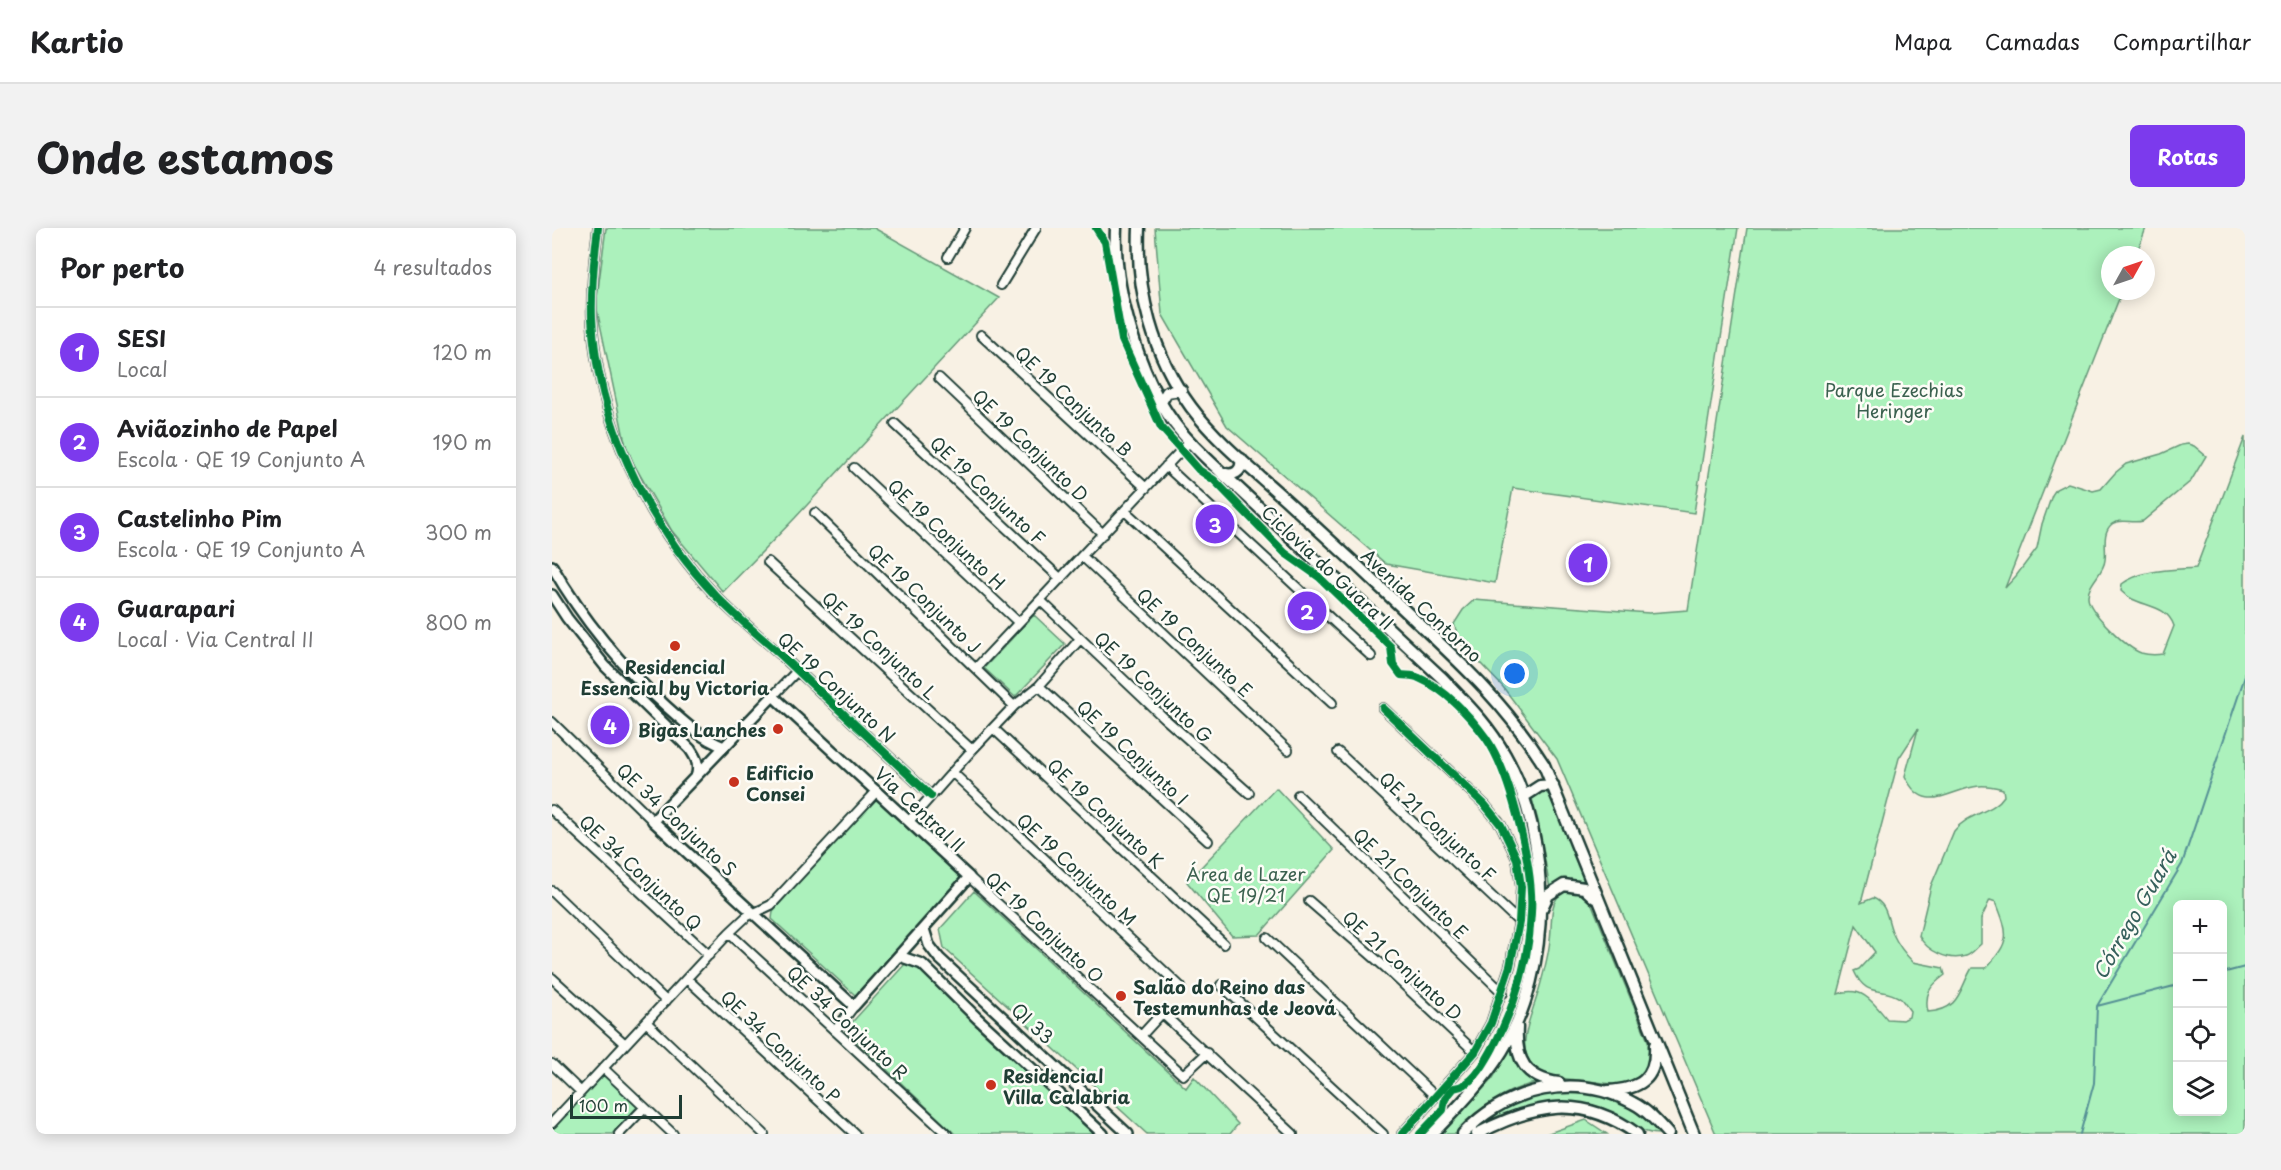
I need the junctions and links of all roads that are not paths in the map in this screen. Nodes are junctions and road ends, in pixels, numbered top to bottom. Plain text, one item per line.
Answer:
1 (598, 228) edge
2 (965, 228) edge
3 (1036, 228) edge
4 (1116, 228) edge
5 (1139, 228) edge
6 (948, 257) dead end
7 (1001, 285) dead end
8 (981, 335) dead end
9 (939, 378) dead end
10 (1180, 390) junction
11 (1161, 402) junction
12 (895, 424) dead end
13 (1189, 442) junction
14 (1241, 459) junction
15 (1166, 466) junction
16 (854, 468) dead end
17 (1222, 473) junction
18 (1146, 488) junction
19 (1125, 512) junction
20 (815, 513) dead end
21 (1103, 534) junction
22 (1082, 556) junction
23 (768, 562) dead end
24 (552, 566) edge
25 (1061, 579) junction
26 (552, 595) edge
27 (1041, 601) junction
28 (579, 609) junction
29 (567, 618) junction
30 (1018, 622) junction
31 (1080, 639) junction
32 (1371, 656) dead end
33 (976, 668) junction
34 (797, 671) junction
35 (1039, 686) junction
36 (773, 696) junction
37 (1332, 703) dead end
38 (1014, 706) junction
39 (1383, 708) dead end
40 (552, 722) edge
41 (993, 728) junction
42 (724, 747) junction
43 (972, 750) junction
44 (1288, 750) dead end
45 (1338, 752) dead end
46 (952, 772) junction
47 (697, 774) junction
48 (1553, 785) junction
49 (877, 790) junction
50 (1249, 793) dead end
51 (1298, 795) dead end
52 (931, 796) junction
53 (1524, 797) junction
54 (552, 810) edge
55 (653, 820) junction
56 (910, 820) junction
57 (1208, 841) dead end
58 (1540, 868) junction
59 (1521, 876) junction
60 (969, 877) junction
61 (552, 891) edge
62 (1597, 900) junction
63 (1309, 901) dead end
64 (1541, 910) junction
65 (754, 913) junction
66 (1519, 922) junction
67 (924, 929) junction
68 (729, 933) junction
69 (1268, 938) dead end
70 (1224, 944) dead end
71 (709, 955) junction
72 (899, 956) junction
73 (552, 978) edge
74 (687, 979) junction
75 (1221, 985) dead end
76 (1181, 987) dead end
77 (1503, 993) junction
78 (666, 1001) junction
79 (854, 1005) junction
80 (990, 1005) junction
81 (977, 1018) junction
82 (1518, 1021) junction
83 (646, 1022) junction
84 (835, 1031) junction
85 (1141, 1036) junction
86 (1654, 1038) junction
87 (624, 1044) junction
88 (1475, 1052) junction
89 (1207, 1053) junction
90 (552, 1064) edge
91 (603, 1068) junction
92 (1571, 1085) junction
93 (1604, 1091) junction
94 (581, 1092) junction
95 (1436, 1097) junction
96 (644, 1108) junction
97 (552, 1123) edge
98 (620, 1134) edge
99 (673, 1134) edge
100 (764, 1134) edge
101 (855, 1134) edge
102 (947, 1134) edge
103 (1103, 1134) edge
104 (1128, 1134) edge
105 (1293, 1134) edge
106 (1383, 1134) edge
107 (1402, 1134) edge
108 (1432, 1134) edge
109 (1463, 1134) edge
110 (1477, 1134) edge
111 (1636, 1134) edge
112 (1668, 1134) edge
113 (1694, 1134) edge

1 - 34 street, QE 19 Conjunto N
2 - 6 street
3 - 7 street
4 - 11 main road
5 - 10 main road, Avenida Contorno
8 - 18 street, QE 19 Conjunto B
9 - 21 street, QE 19 Conjunto D
10 - 11 main road
10 - 14 main road, Avenida Contorno
11 - 13 main road
12 - 25 street, QE 19 Conjunto F
13 - 15 street
13 - 17 main road
14 - 17 main road
14 - 48 main road, Avenida Contorno
15 - 18 street
15 - 32 street
16 - 30 street, QE 19 Conjunto H
17 - 53 main road
18 - 19 street
19 - 21 street
19 - 37 street
20 - 33 street, QE 19 Conjunto J
21 - 22 street
22 - 25 street
22 - 44 street, QE 19 Conjunto E
23 - 43 street, QE 19 Conjunto L
24 - 28 street
25 - 27 street
26 - 29 street
27 - 30 street
27 - 31 street, QE 19 Conjunto G
28 - 29 street
28 - 42 street
29 - 47 street
30 - 33 street
31 - 35 street
31 - 50 street, QE 19 Conjunto G
33 - 38 street, QE 19 Conjunto J
34 - 36 street
34 - 52 street, QE 19 Conjunto N
35 - 38 street
35 - 57 street, QE 19 Conjunto I
36 - 42 street
36 - 49 street, Via Central II
38 - 41 street
39 - 59 street, QE 21 Conjunto F
40 - 55 street, QE 34 Conjunto S
41 - 43 street
41 - 70 street, QE 19 Conjunto K
42 - 47 street
43 - 46 street
45 - 66 street, QE 21 Conjunto F
46 - 52 street
46 - 76 street, QE 19 Conjunto M
47 - 55 street
48 - 53 main road
48 - 62 main road, Avenida Contorno
49 - 56 street, Via Central II
49 - 65 street
51 - 77 street, QE 21 Conjunto E
52 - 56 street
53 - 58 main road
54 - 71 street, QE 34 Conjunto Q
55 - 65 street, QE 34 Conjunto S
56 - 60 street, Via Central II
58 - 59 street
58 - 64 main road
59 - 66 street, QE 21 Conjunto F
60 - 67 street, Via Central II
60 - 85 street, QE 19 Conjunto O
61 - 78 street
62 - 64 main road
62 - 86 main road, Avenida Contorno
63 - 88 street, QE 21 Conjunto D
64 - 82 main road
65 - 68 street
65 - 79 street
66 - 77 street, QE 21 Conjunto F
67 - 72 street, Via Central II
67 - 80 street, QI 33
68 - 71 street
68 - 84 street, QE 34 Conjunto R
69 - 95 street
71 - 74 street
72 - 79 street, Via Central II
72 - 81 street, QI 33
73 - 87 street
74 - 78 street
74 - 101 street, QE 34 Conjunto P
75 - 106 street
77 - 88 street, QE 21 Conjunto F
78 - 83 street
79 - 84 street, Via Central II
80 - 81 street
80 - 104 street, QI 33
81 - 103 street, QI 33
82 - 92 main road
82 - 108 main road
83 - 87 street
83 - 100 street
84 - 102 street, QE 34 Conjunto R
85 - 89 street, QE 19 Conjunto O
85 - 89 street
86 - 93 main road
86 - 113 main road, Avenida Contorno
87 - 91 street
88 - 95 street, QE 21 Conjunto F
89 - 105 street
90 - 94 street
91 - 94 street
91 - 96 street
92 - 93 main road
92 - 109 main road
93 - 112 main road
94 - 97 street
95 - 107 street, QE 21 Conjunto F
96 - 98 street
96 - 99 street
110 - 111 main road

